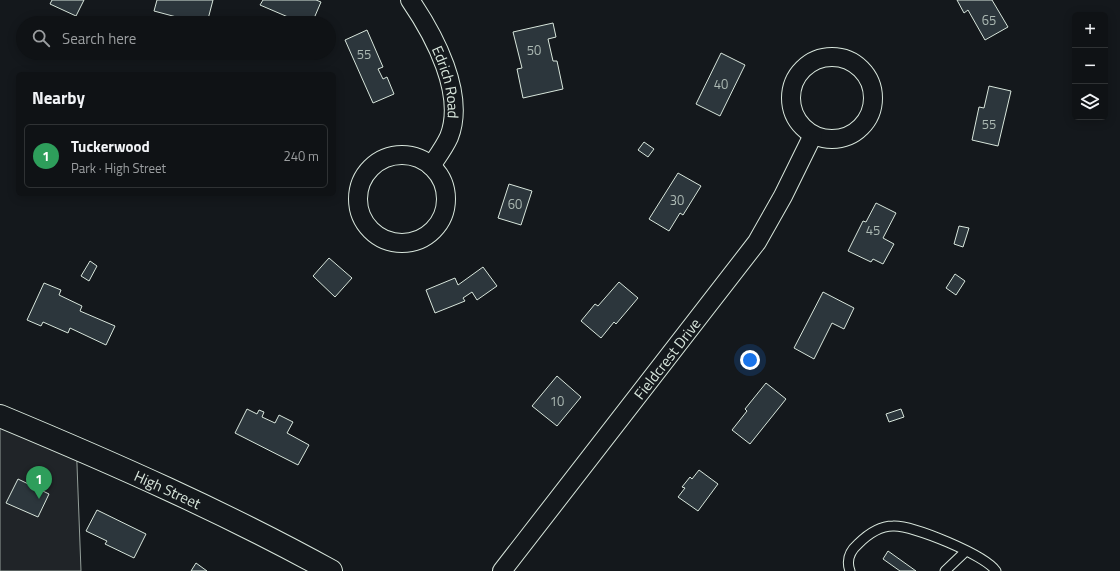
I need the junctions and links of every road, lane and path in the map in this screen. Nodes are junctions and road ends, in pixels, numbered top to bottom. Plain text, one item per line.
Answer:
1 (410, 0) edge
2 (813, 135) junction
3 (430, 166) junction
4 (0, 416) edge
5 (966, 551) junction
6 (331, 571) edge
7 (502, 571) edge
8 (850, 571) edge
9 (944, 571) edge
10 (996, 571) edge

1 - 3 street, Edrich Road
2 - 2 street
2 - 7 street, Fieldcrest Drive
3 - 3 street
4 - 6 street, High Street
5 - 8 lane
5 - 9 lane
5 - 10 lane

